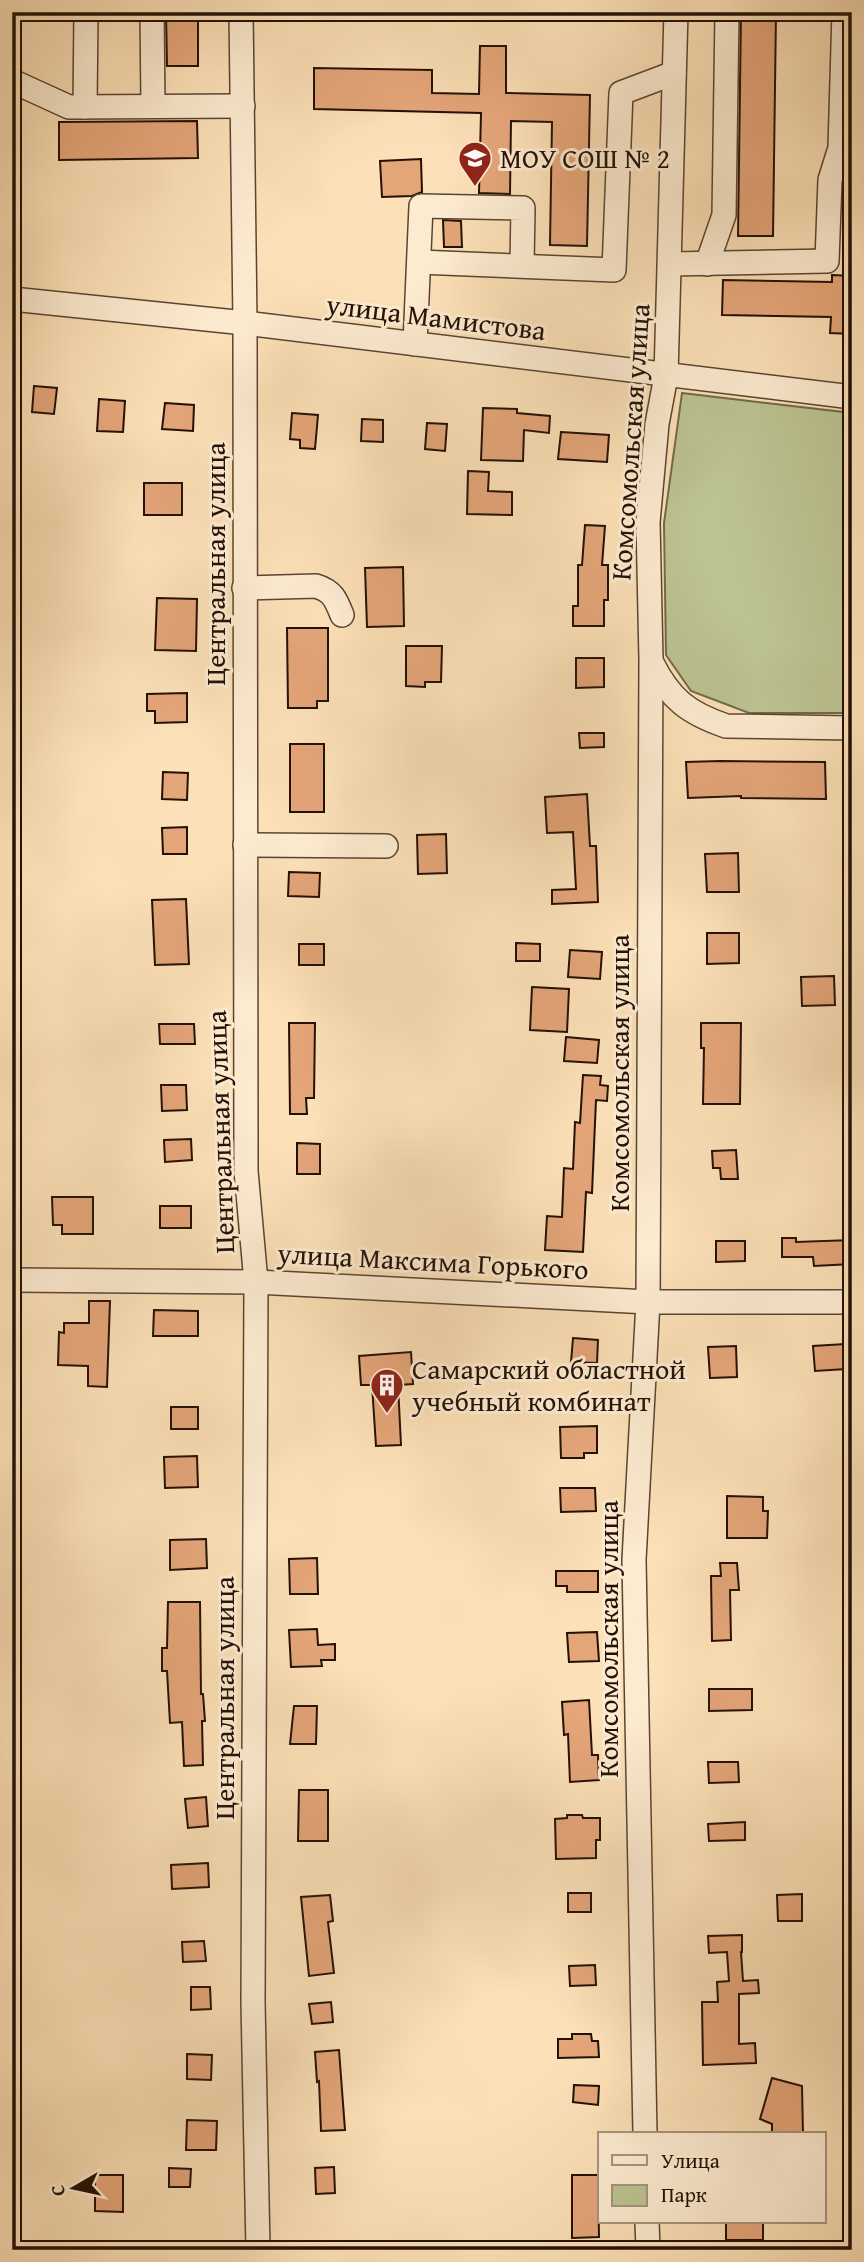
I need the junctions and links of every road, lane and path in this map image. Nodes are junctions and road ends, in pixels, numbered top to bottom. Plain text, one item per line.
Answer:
1 (86, 12) edge
2 (152, 12) edge
3 (241, 12) edge
4 (676, 12) edge
5 (727, 12) edge
6 (844, 12) edge
7 (674, 73) junction
8 (12, 81) edge
9 (153, 106) junction
10 (243, 106) junction
11 (85, 107) junction
12 (419, 262) junction
13 (670, 264) junction
14 (707, 264) junction
15 (522, 265) junction
16 (12, 299) edge
17 (245, 323) junction
18 (415, 344) junction
19 (666, 376) junction
20 (852, 397) edge
21 (244, 588) junction
22 (342, 615) dead end
23 (651, 660) junction
24 (852, 728) edge
25 (245, 845) junction
26 (386, 846) dead end
27 (12, 1280) edge
28 (256, 1282) junction
29 (648, 1302) junction
30 (852, 1302) edge
31 (645, 2132) edge
32 (647, 2224) edge
33 (258, 2250) edge
34 (648, 2250) edge

1 - 11 street
2 - 9 street
3 - 10 street, Центральная улица
4 - 7 street, Комсомольская улица
5 - 14 street
6 - 14 street
7 - 13 street, Комсомольская улица
7 - 15 street
8 - 11 street
9 - 10 street
9 - 11 street
10 - 17 street, Центральная улица
12 - 15 street
12 - 15 street
12 - 18 street
13 - 14 street
13 - 19 street, Комсомольская улица
16 - 17 street, улица Мамистова
17 - 18 street, улица Мамистова
17 - 21 street, Центральная улица
18 - 19 street, улица Мамистова
19 - 20 street, улица Мамистова
19 - 23 street, Комсомольская улица
21 - 22 street
21 - 25 street, Центральная улица
23 - 24 street
23 - 29 street, Комсомольская улица
25 - 26 street
25 - 28 street, Центральная улица
27 - 28 street, улица Максима Горького
28 - 29 street, улица Максима Горького
28 - 33 street, Центральная улица
29 - 30 street, улица Максима Горького
29 - 31 street, Комсомольская улица
32 - 34 street

